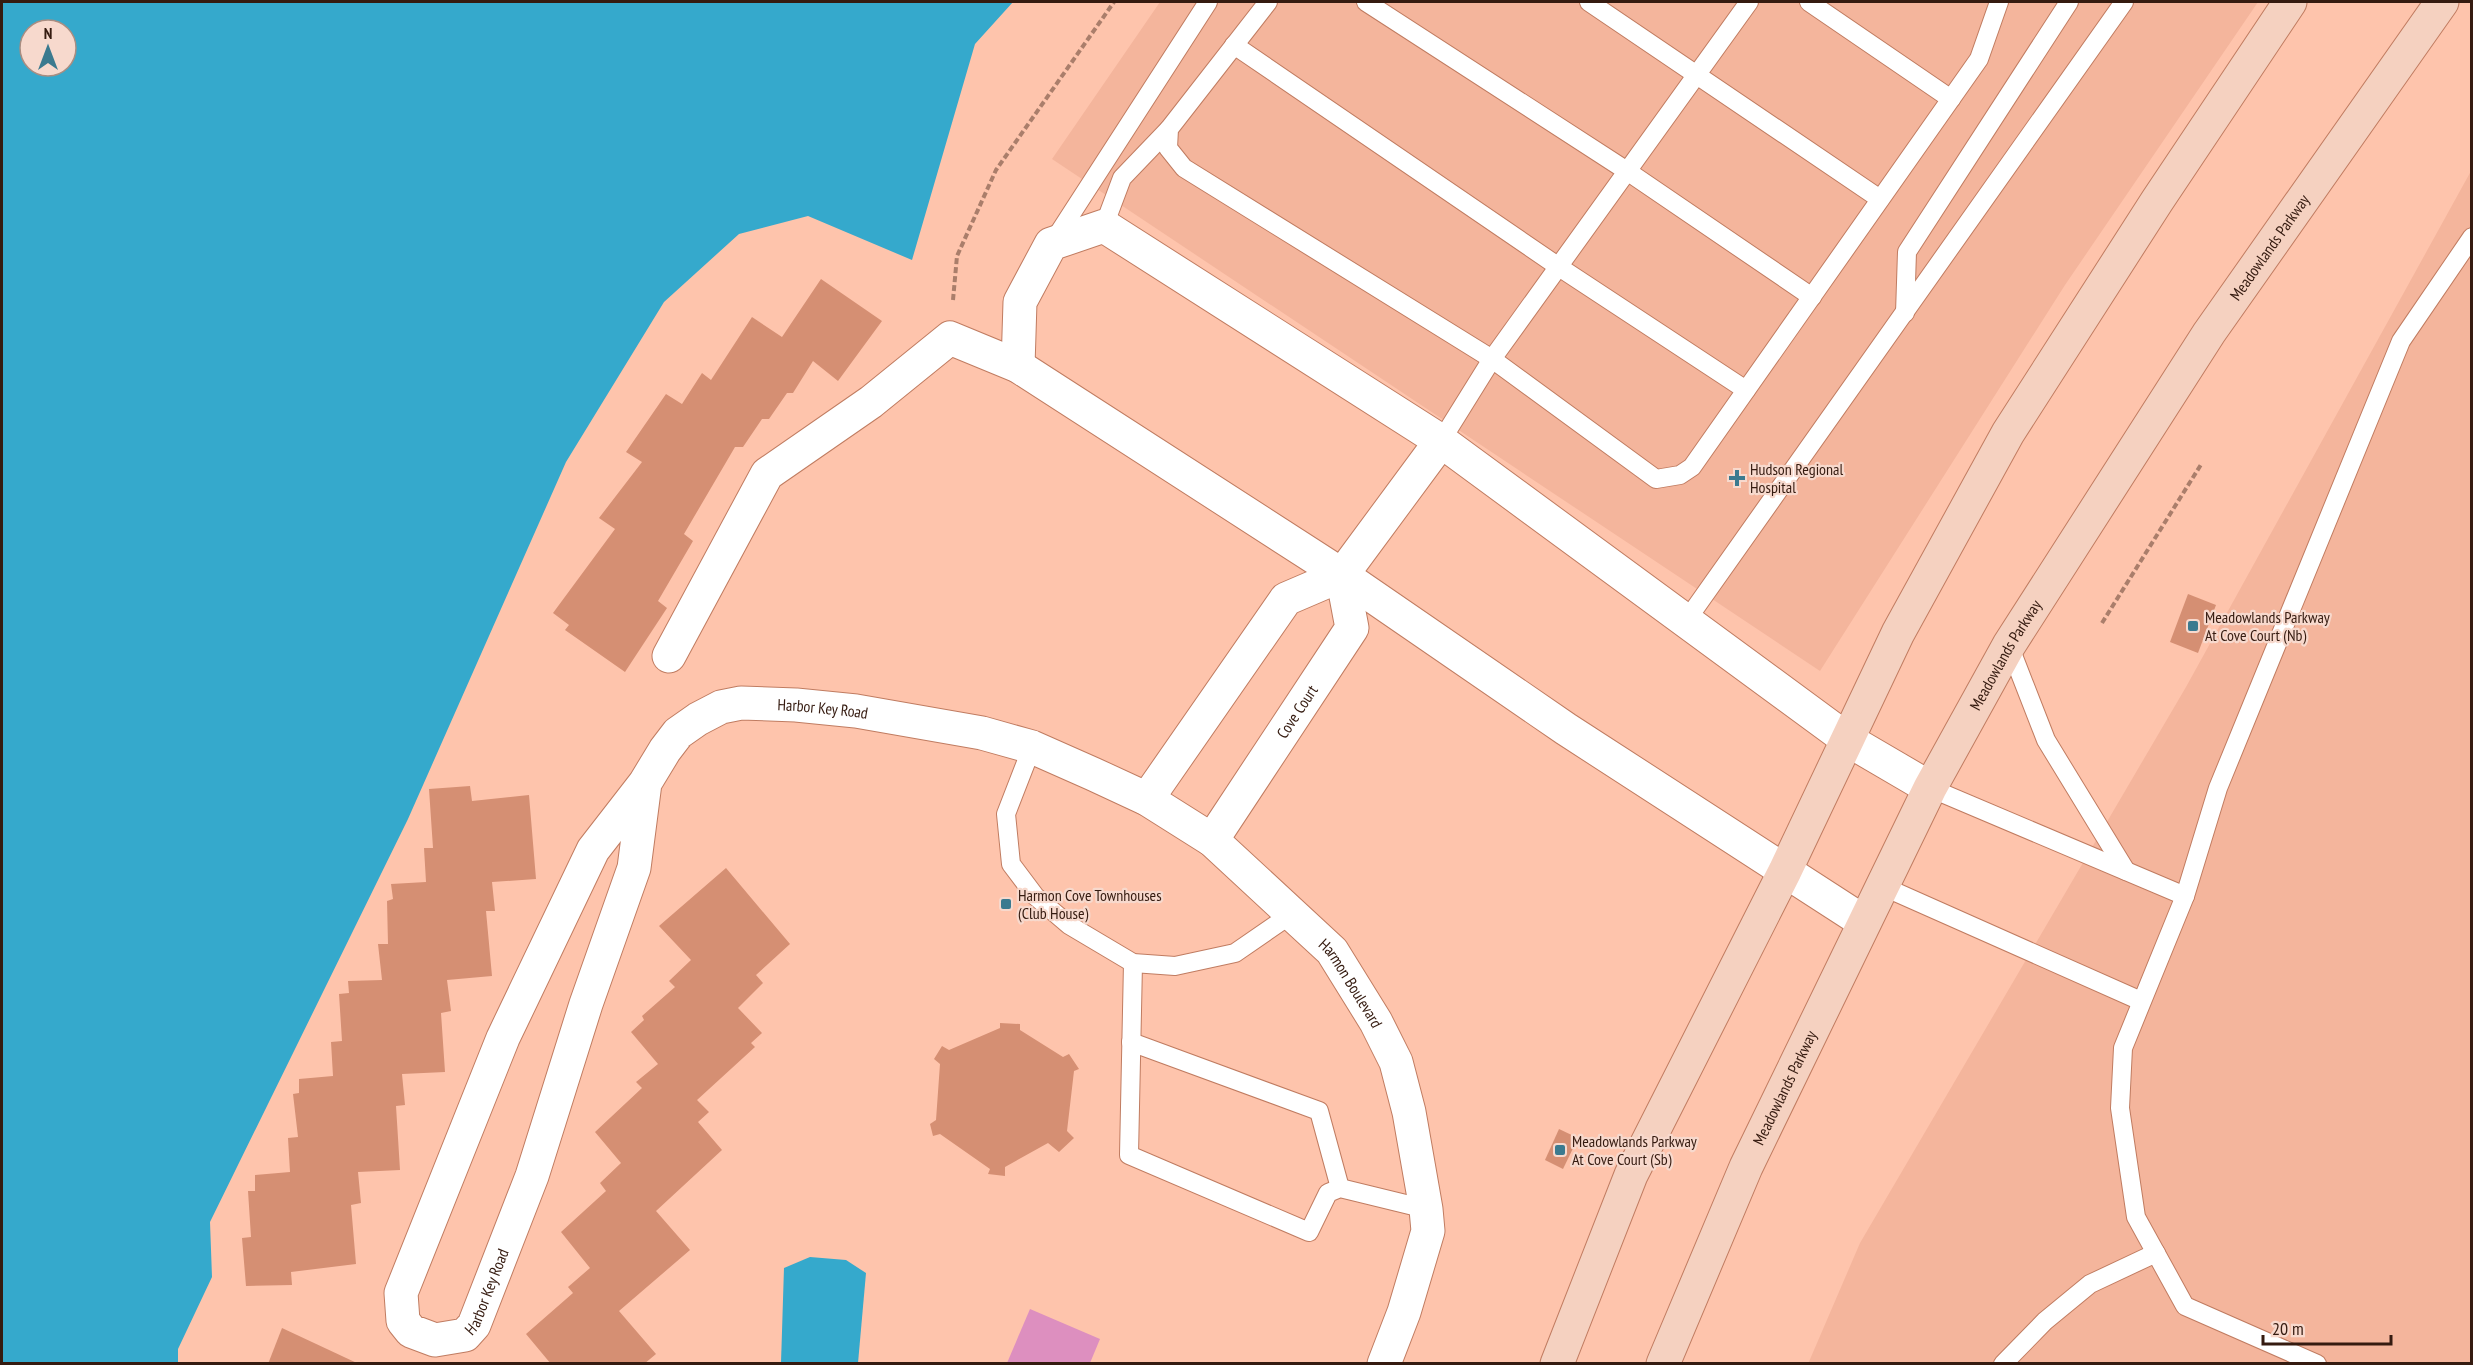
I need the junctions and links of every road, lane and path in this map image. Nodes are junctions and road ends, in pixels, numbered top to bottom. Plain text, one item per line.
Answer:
1 (1114, 2) edge
2 (1208, 2) edge
3 (1268, 2) edge
4 (1366, 2) edge
5 (1589, 2) edge
6 (1749, 2) edge
7 (1809, 2) edge
8 (1999, 2) edge
9 (2069, 2) edge
10 (2124, 2) edge
11 (2290, 2) edge
12 (2442, 2) edge
13 (1234, 45) junction
14 (1698, 74) junction
15 (1951, 99) junction
16 (1169, 129) junction
17 (1627, 171) junction
18 (1880, 199) junction
19 (1104, 226) junction
20 (2472, 237) edge
21 (1051, 244) junction
22 (1559, 267) junction
23 (1812, 297) junction
24 (1905, 314) junction
25 (950, 338) junction
26 (1492, 359) junction
27 (1018, 366) junction
28 (1746, 390) junction
29 (1441, 441) junction
30 (2202, 463) dead end
31 (1342, 575) junction
32 (1686, 621) junction
33 (2102, 623) dead end
34 (2009, 645) junction
35 (669, 656) dead end
36 (1848, 740) junction
37 (1032, 747) junction
38 (645, 783) junction
39 (1930, 788) junction
40 (1147, 799) junction
41 (1212, 840) junction
42 (1785, 871) junction
43 (2126, 871) junction
44 (1882, 886) junction
45 (2185, 896) junction
46 (1293, 913) junction
47 (1864, 922) junction
48 (1133, 963) junction
49 (2141, 1001) junction
50 (1131, 1042) junction
51 (1340, 1188) junction
52 (1426, 1209) junction
53 (2156, 1253) junction
54 (1384, 1364) edge
55 (1557, 1364) edge
56 (1664, 1364) edge
57 (2002, 1364) edge
58 (2317, 1364) edge

1 - 25 path
2 - 21 lane
3 - 13 lane
4 - 17 lane
5 - 14 lane
6 - 14 lane
7 - 15 lane
8 - 15 lane
9 - 24 lane
10 - 24 lane
11 - 36 main road
12 - 34 main road, Meadowlands Parkway
13 - 16 lane
13 - 22 lane
14 - 17 lane
14 - 18 lane
15 - 18 lane
16 - 19 lane
16 - 26 lane
17 - 22 lane
17 - 23 lane
18 - 23 lane
19 - 21 street
19 - 29 street
20 - 45 lane
21 - 27 street
22 - 26 lane
22 - 28 lane
23 - 28 lane
24 - 32 lane
25 - 27 street
25 - 35 street
26 - 28 lane
26 - 29 lane
27 - 31 street
29 - 31 street
29 - 32 street
30 - 33 path
31 - 40 street
31 - 41 street, Cove Court
31 - 42 street
32 - 36 street
34 - 39 main road, Meadowlands Parkway
34 - 43 lane
36 - 39 street
36 - 42 main road
37 - 38 street, Harbor Key Road
37 - 40 street, Harmon Boulevard
37 - 48 lane
38 - 38 street, Harbor Key Road
39 - 43 lane
39 - 44 main road, Meadowlands Parkway
40 - 41 street, Harmon Boulevard
41 - 46 street, Harmon Boulevard
42 - 47 street
42 - 55 main road
43 - 45 lane
44 - 47 main road, Meadowlands Parkway
44 - 49 lane
45 - 49 lane
46 - 48 lane
46 - 52 street, Harmon Boulevard
47 - 56 main road, Meadowlands Parkway
48 - 50 lane
49 - 53 lane
50 - 51 lane
50 - 51 lane
51 - 52 lane
52 - 54 street, Harmon Boulevard
53 - 57 lane
53 - 58 lane

